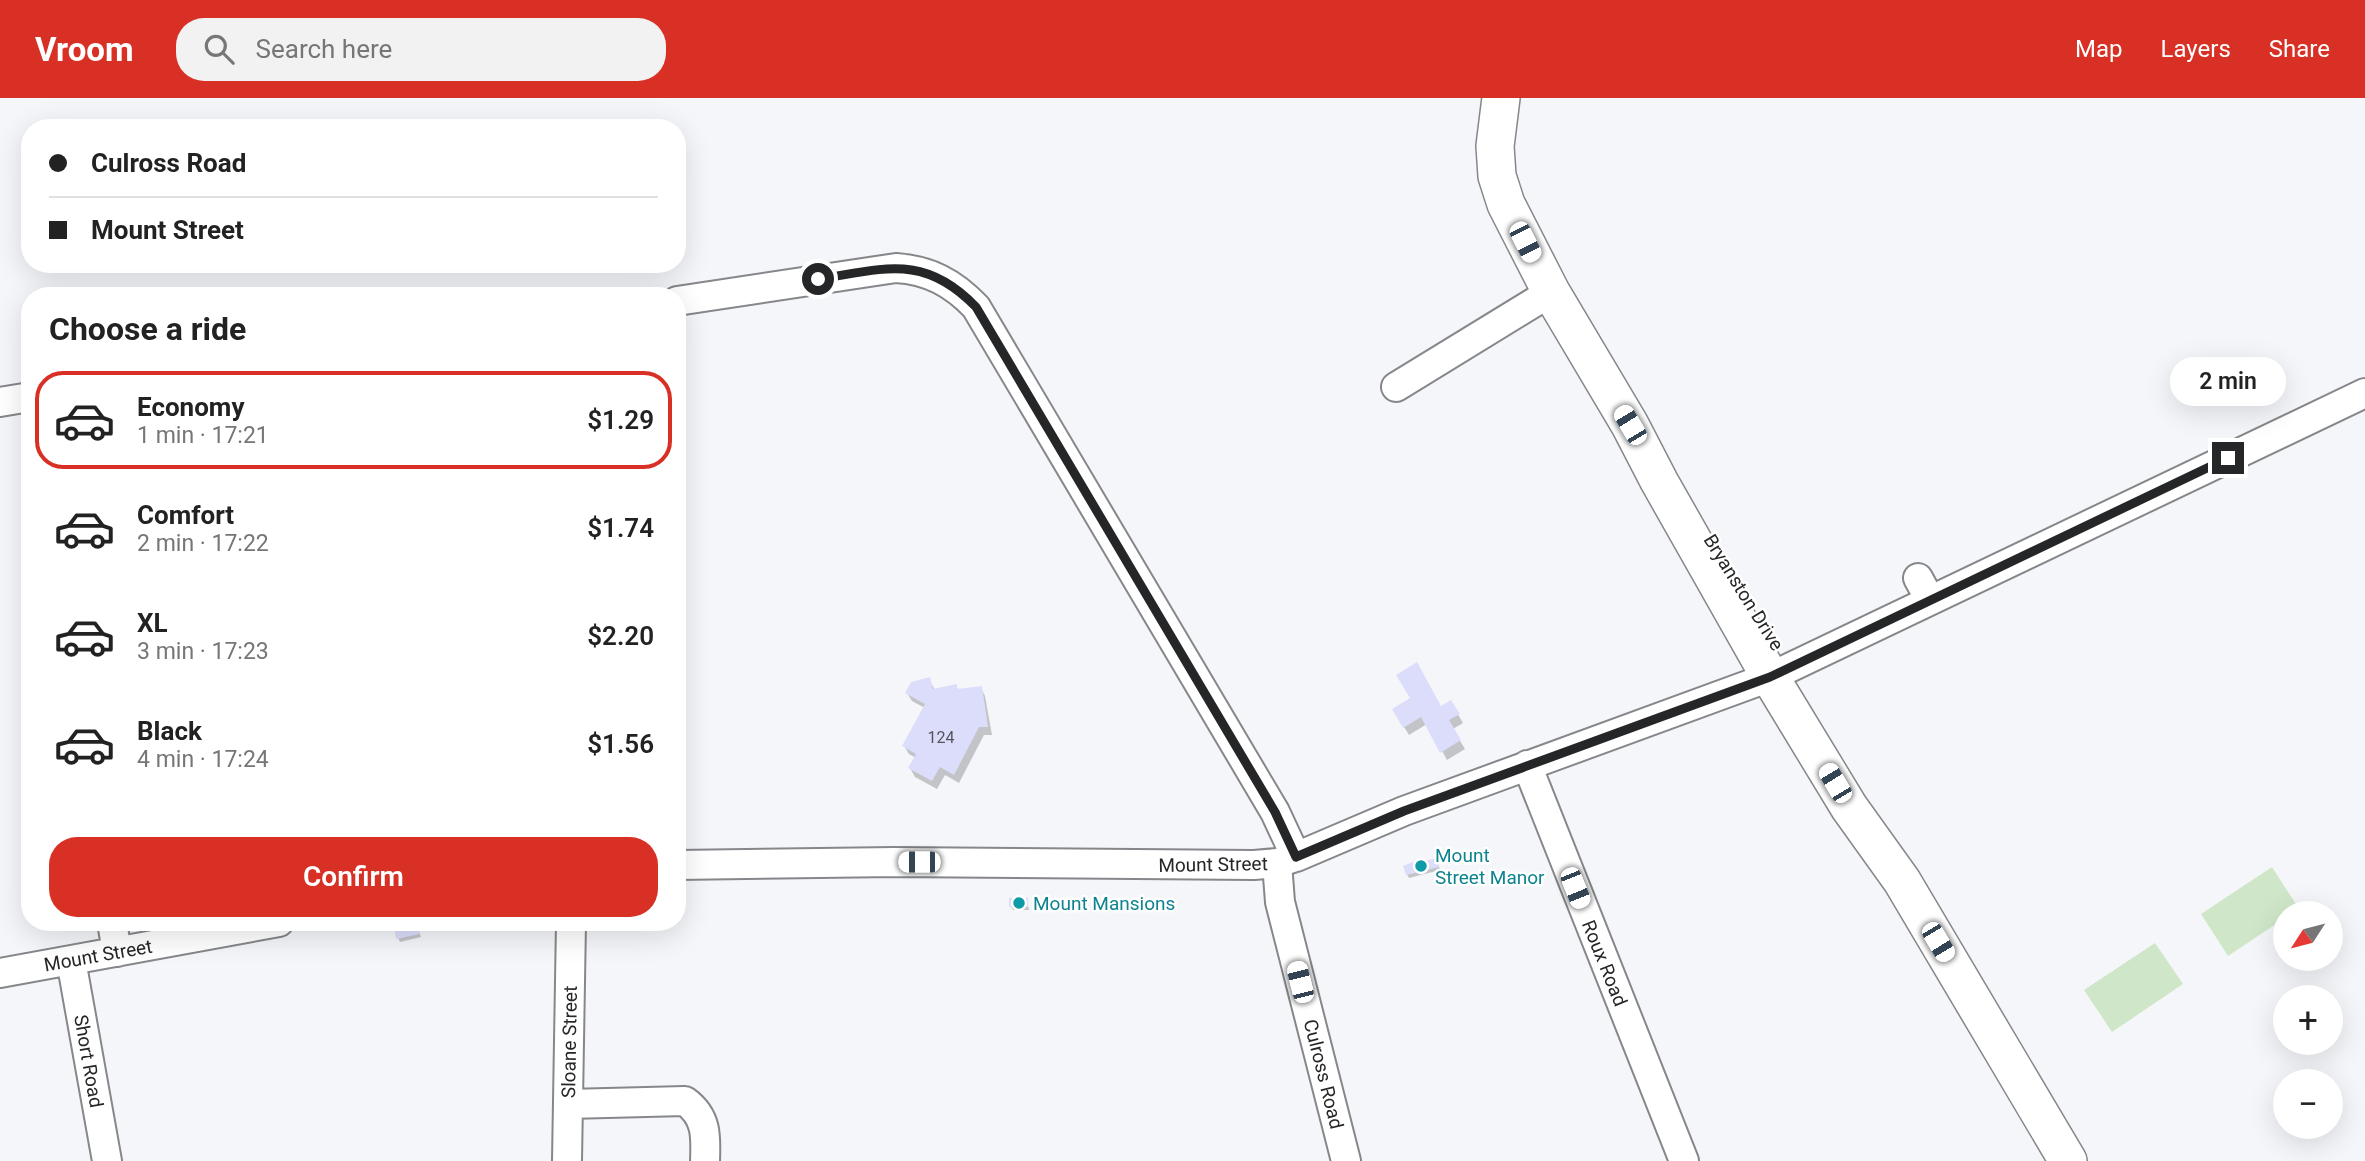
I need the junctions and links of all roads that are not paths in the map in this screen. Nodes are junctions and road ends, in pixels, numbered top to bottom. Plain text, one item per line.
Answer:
1 (1501, 98) edge
2 (1551, 292) junction
3 (686, 300) edge
4 (1396, 387) dead end
5 (2365, 393) edge
6 (21, 398) edge
7 (0, 401) edge
8 (1780, 672) junction
9 (1527, 765) junction
10 (1287, 860) junction
11 (686, 865) edge
12 (114, 931) edge
13 (230, 931) edge
14 (571, 931) edge
15 (117, 952) junction
16 (71, 960) junction
17 (0, 973) edge
18 (568, 1104) junction
19 (107, 1161) edge
20 (567, 1161) edge
21 (705, 1161) edge
22 (1346, 1161) edge
23 (1684, 1161) edge
24 (2068, 1161) edge

1 - 2 main road, Bryanston Drive
2 - 4 street
2 - 8 main road, Bryanston Drive
3 - 10 street, Culross Road
5 - 8 street, Mount Street
6 - 7 street
8 - 9 street, Mount Street
8 - 24 main road, Bryanston Drive
9 - 10 street, Mount Street
9 - 23 street, Roux Road
10 - 11 street, Mount Street
10 - 22 street, Culross Road
12 - 15 street
13 - 15 street, Mount Street
14 - 18 street, Sloane Street
15 - 16 street, Mount Street
16 - 17 street, Mount Street
16 - 19 street, Short Road
18 - 20 street, Sloane Street
18 - 21 street

